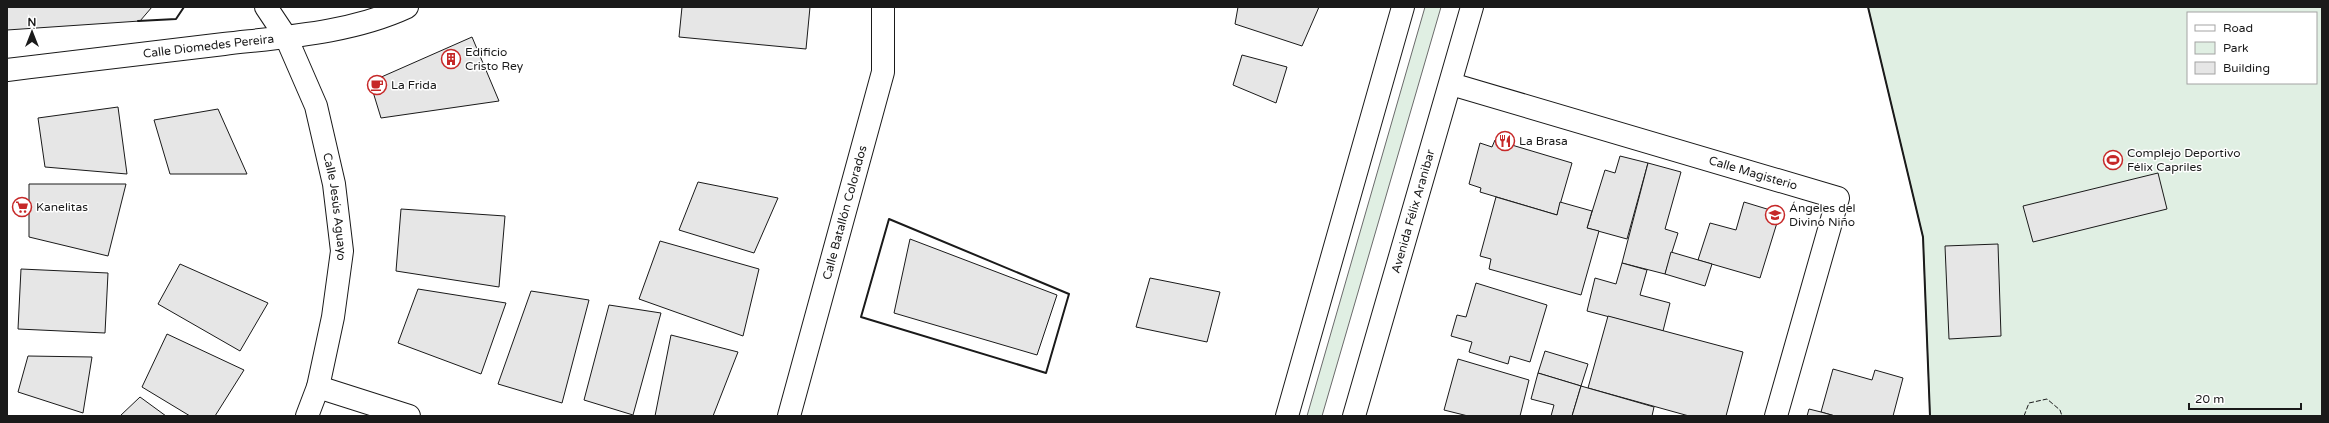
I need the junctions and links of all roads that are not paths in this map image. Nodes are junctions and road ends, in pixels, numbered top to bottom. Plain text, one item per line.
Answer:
1 (266, 7) edge
2 (407, 7) edge
3 (883, 7) edge
4 (1403, 7) edge
5 (1472, 7) edge
6 (286, 37) junction
7 (7, 70) edge
8 (1451, 84) junction
9 (318, 387) junction
10 (307, 416) edge
11 (409, 416) edge
12 (789, 416) edge
13 (1287, 416) edge
14 (1354, 416) edge
15 (1776, 416) edge

1 - 6 street, Calle Jesús Aguayo
2 - 6 street, Calle Diomedes Pereira
3 - 12 street, Calle Batallón Colorados
4 - 13 street
5 - 8 street, Avenida Félix Aranibar
6 - 7 street, Calle Diomedes Pereira
6 - 9 street, Calle Jesús Aguayo
8 - 14 street, Avenida Félix Aranibar
8 - 15 street, Calle Magisterio
9 - 10 street, Calle Jesús Aguayo
9 - 11 street

